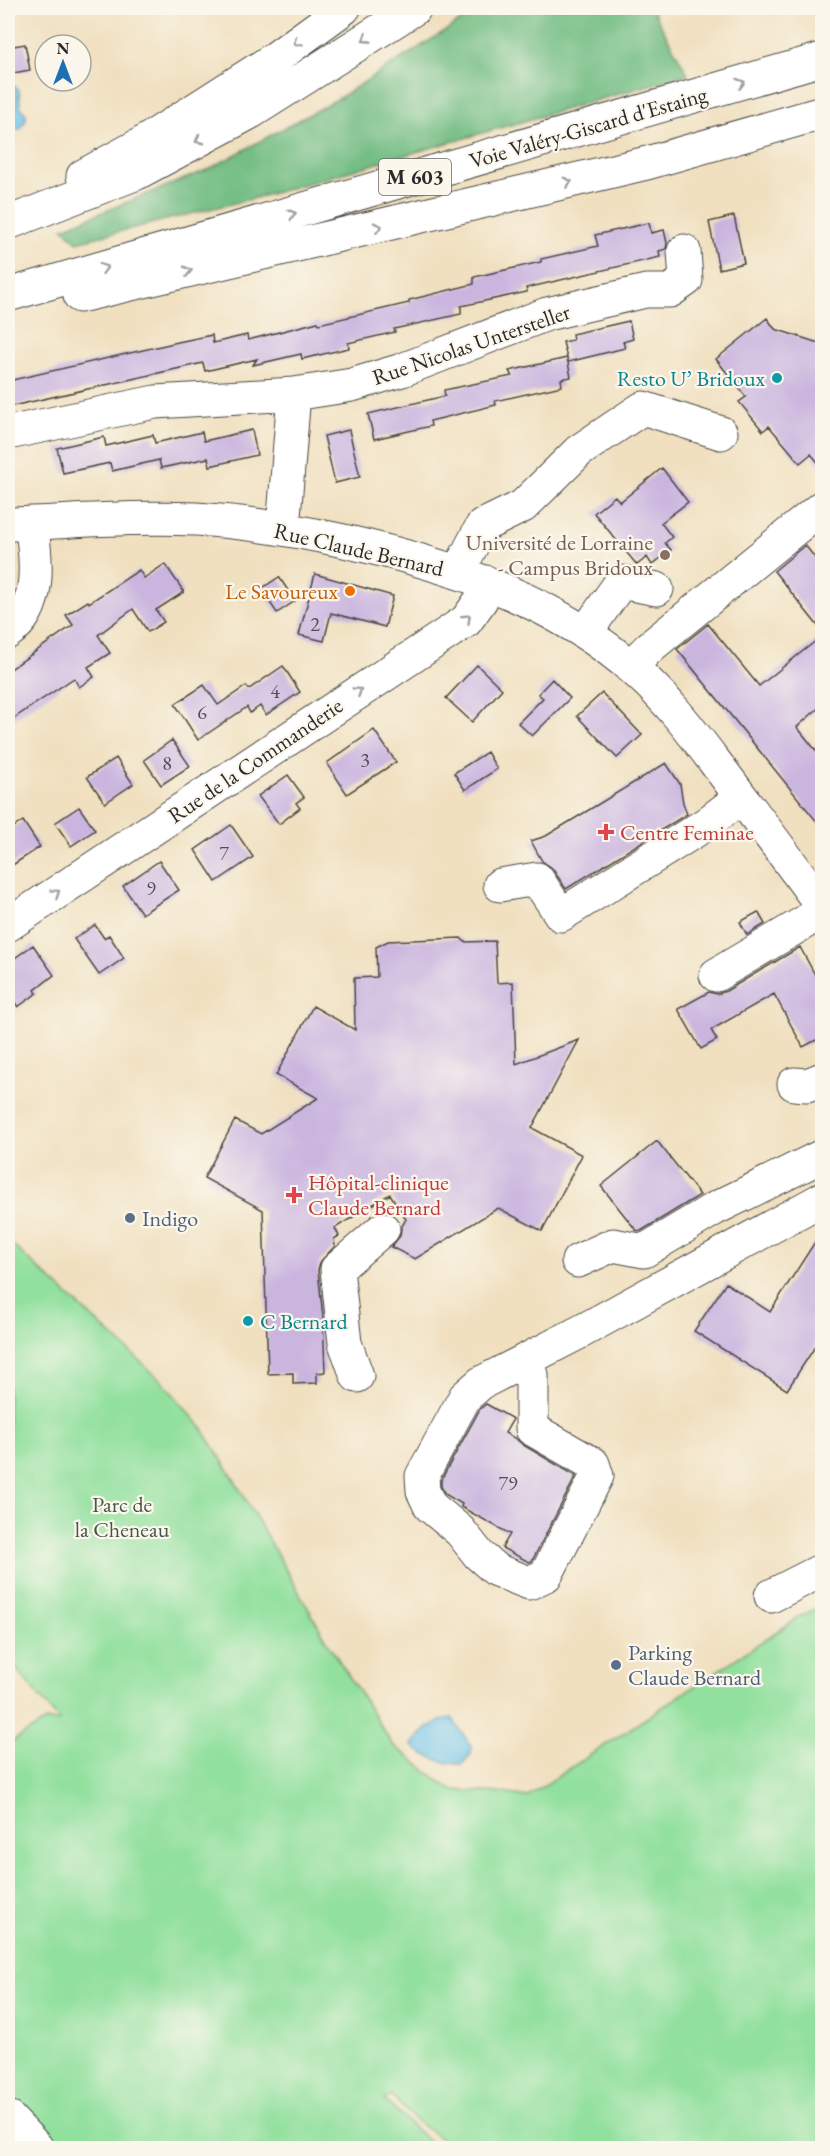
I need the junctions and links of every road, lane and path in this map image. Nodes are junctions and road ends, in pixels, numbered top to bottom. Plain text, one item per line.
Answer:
1 (344, 8) edge
2 (415, 8) edge
3 (822, 59) edge
4 (822, 113) edge
5 (8, 218) edge
6 (8, 223) edge
7 (684, 251) dead end
8 (8, 295) edge
9 (8, 309) edge
10 (294, 394) junction
11 (8, 433) edge
12 (722, 433) dead end
13 (821, 511) edge
14 (19, 524) edge
15 (283, 529) junction
16 (472, 577) junction
17 (657, 589) dead end
18 (8, 632) edge
19 (586, 632) junction
20 (630, 667) junction
21 (741, 797) junction
22 (500, 885) dead end
23 (822, 908) edge
24 (8, 925) edge
25 (716, 975) dead end
26 (822, 1156) edge
27 (822, 1199) edge
28 (383, 1229) dead end
29 (578, 1261) dead end
30 (526, 1360) junction
31 (357, 1376) dead end
32 (822, 1570) edge
33 (771, 1596) dead end
34 (8, 2117) edge
35 (37, 2148) edge

1 -> 5 main road
2 -> 6 main road
8 -> 3 main road, Voie Valéry-Giscard d'Estaing / M 603
9 -> 4 main road
7 - 10 main road, Rue Nicolas Untersteller
10 - 11 main road, Rue Nicolas Untersteller
10 - 15 main road
12 - 16 main road, Rue de la Commanderie
13 - 20 main road
14 - 15 main road, Rue Claude Bernard
14 - 18 main road
15 - 16 main road, Rue Claude Bernard
16 - 19 main road, Rue Claude Bernard
24 -> 16 main road, Rue de la Commanderie
17 - 19 main road
19 - 20 main road, Rue Claude Bernard
20 - 21 main road, Rue Claude Bernard
21 - 22 main road
21 - 23 main road, Rue Claude Bernard
23 - 25 main road
26 - 29 main road
27 - 30 main road
28 - 31 main road
30 - 30 main road
32 - 33 main road
34 - 35 main road

